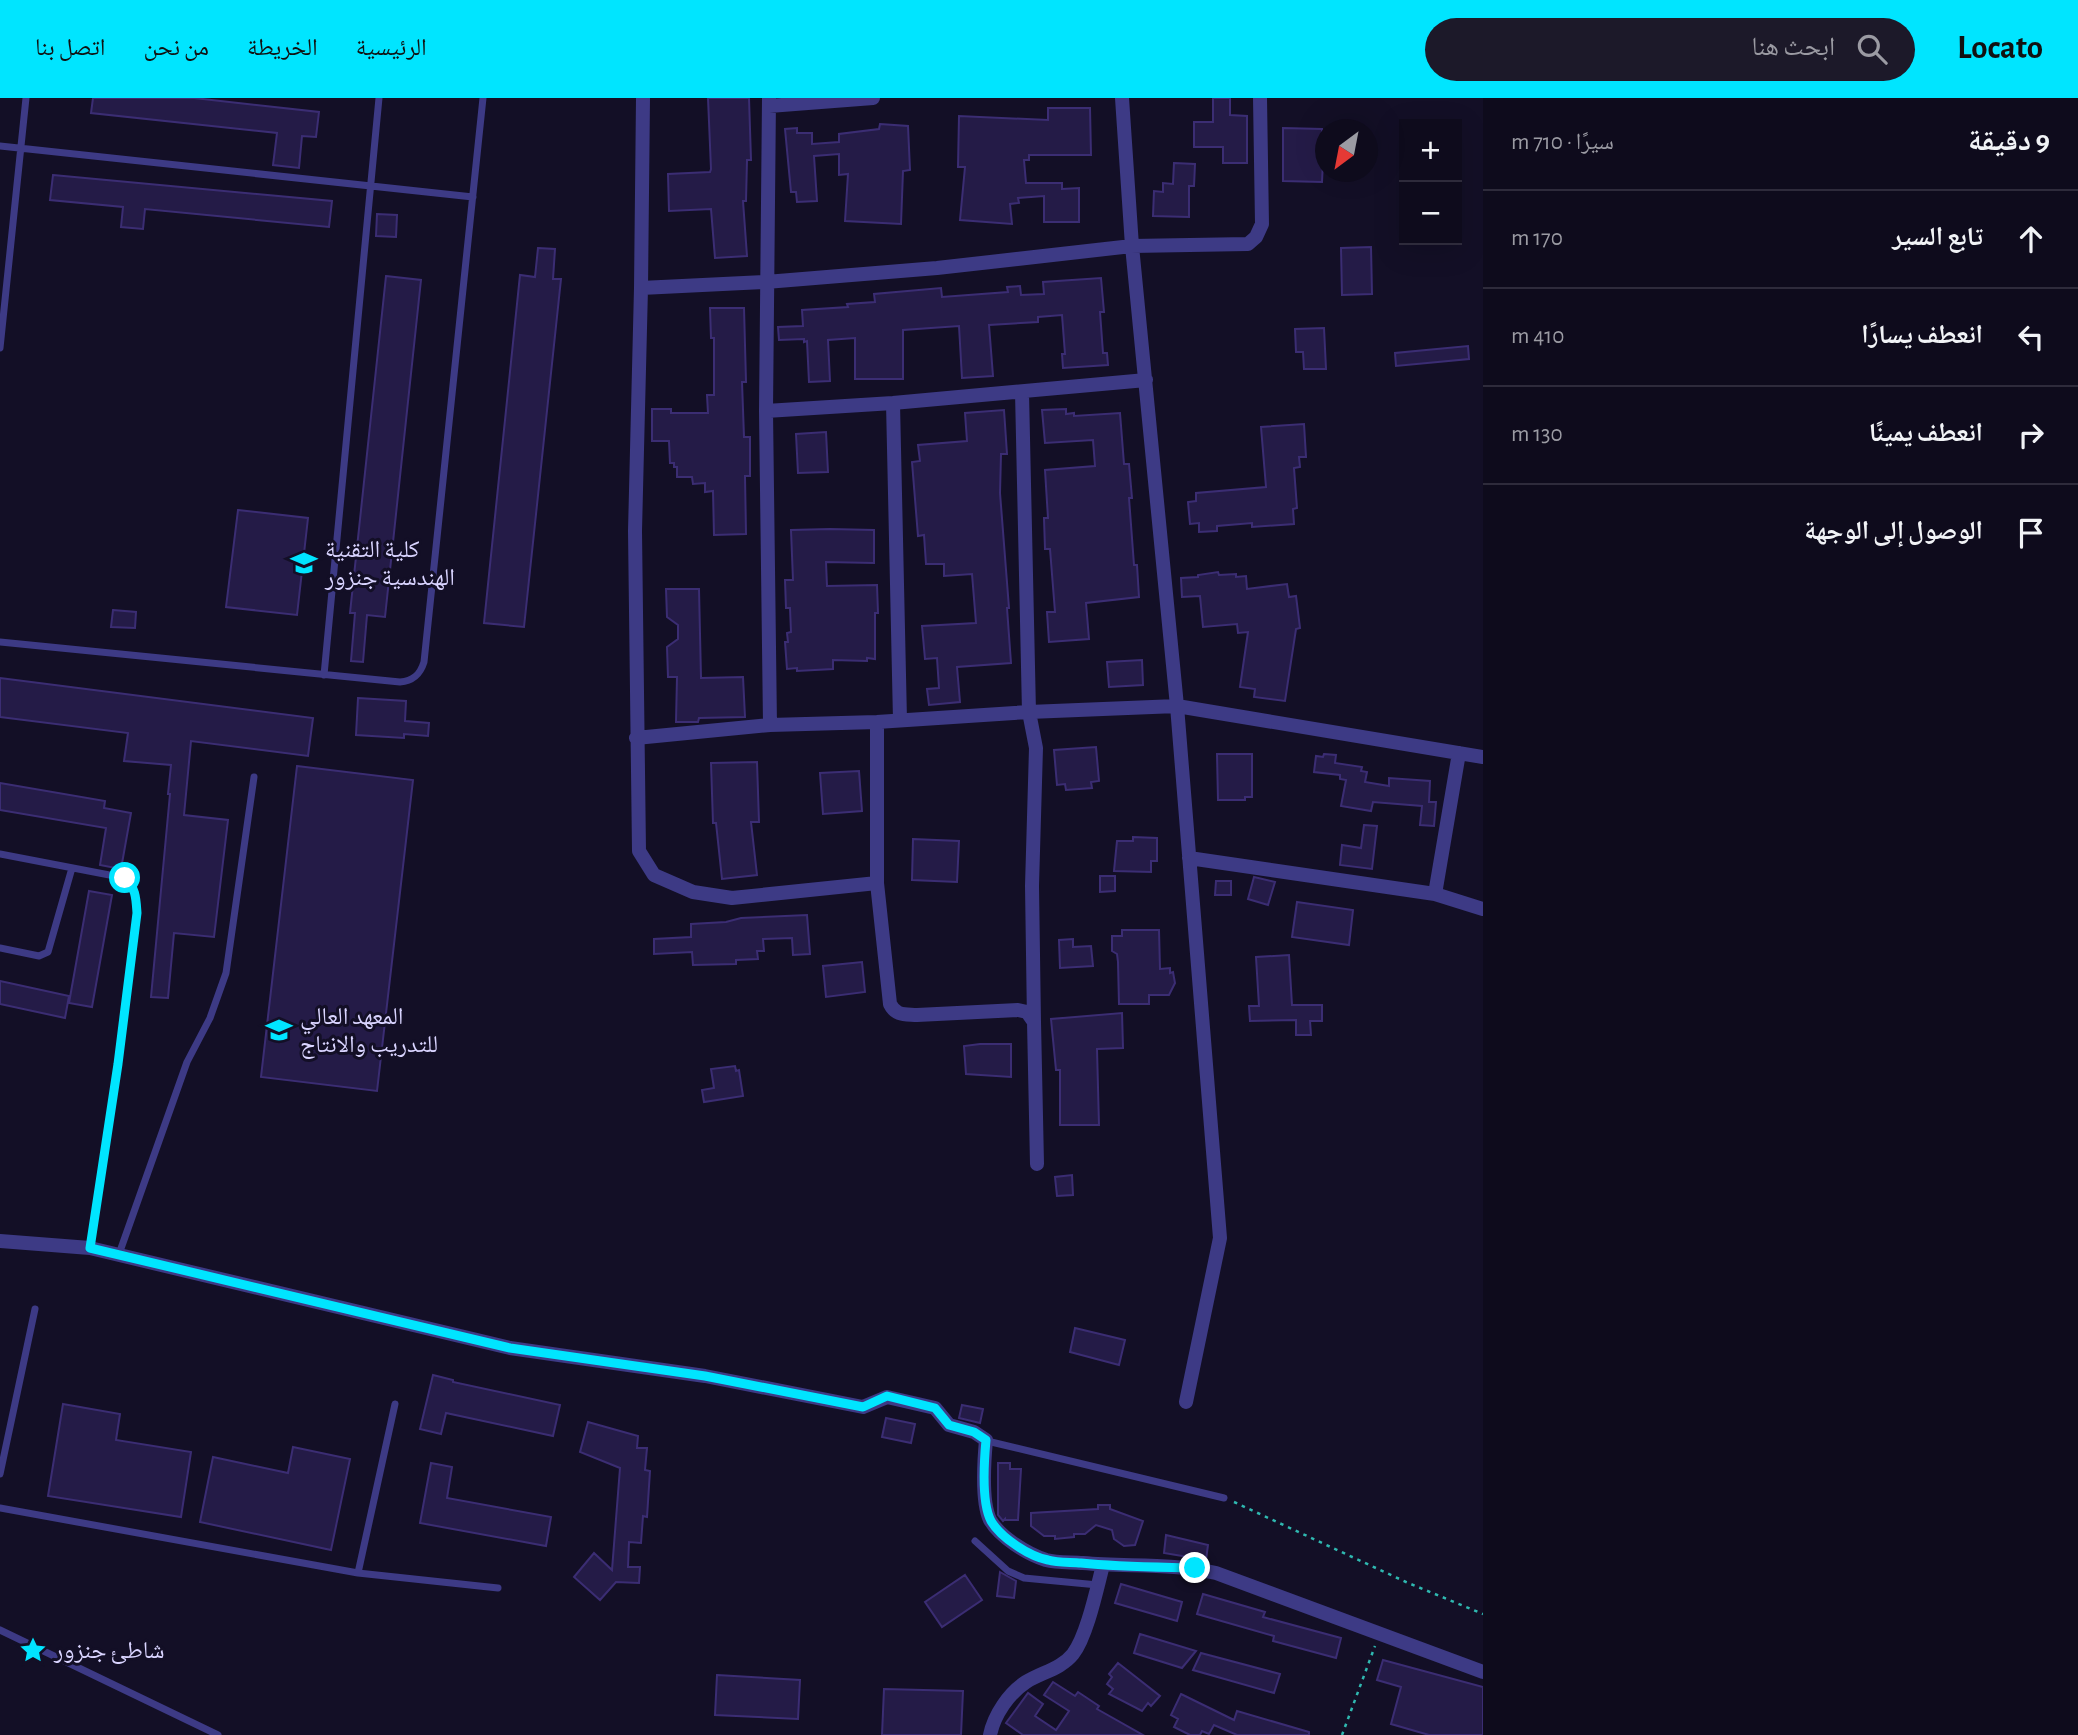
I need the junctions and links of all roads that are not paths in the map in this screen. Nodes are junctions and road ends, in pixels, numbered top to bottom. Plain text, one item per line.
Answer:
1 (26, 98) edge
2 (379, 98) edge
3 (483, 98) edge
4 (643, 98) edge
5 (873, 98) edge
6 (1122, 98) edge
7 (1260, 98) edge
8 (769, 102) edge
9 (0, 146) edge
10 (21, 148) junction
11 (371, 186) junction
12 (473, 197) junction
13 (1132, 246) junction
14 (766, 282) junction
15 (641, 288) junction
16 (0, 348) edge
17 (1146, 380) junction
18 (1022, 392) junction
19 (893, 403) junction
20 (766, 411) junction
21 (0, 642) edge
22 (324, 676) junction
23 (1177, 706) junction
24 (1029, 712) junction
25 (900, 720) junction
26 (877, 722) junction
27 (770, 725) junction
28 (636, 738) junction
29 (1459, 753) junction
30 (1483, 757) edge
31 (254, 777) dead end
32 (0, 854) edge
33 (1189, 858) junction
34 (72, 868) junction
35 (877, 883) junction
36 (1435, 894) junction
37 (1483, 909) edge
38 (0, 948) edge
39 (1034, 1022) junction
40 (1037, 1164) dead end
41 (0, 1241) edge
42 (90, 1248) junction
43 (119, 1255) junction
44 (35, 1309) dead end
45 (1186, 1402) dead end
46 (395, 1404) dead end
47 (986, 1440) junction
48 (0, 1474) edge
49 (1224, 1498) road end
50 (0, 1508) edge
51 (975, 1541) dead end
52 (1103, 1565) junction
53 (358, 1573) junction
54 (1098, 1585) junction
55 (498, 1588) dead end
56 (0, 1630) edge
57 (1483, 1672) edge
58 (993, 1733) edge
59 (218, 1735) edge

1 - 10 lane
2 - 11 lane
3 - 12 lane
4 - 15 street
5 - 8 street
6 - 13 street
7 - 13 street
8 - 14 street
9 - 10 lane
10 - 11 lane
10 - 16 lane
11 - 12 lane
11 - 22 lane
12 - 22 lane
13 - 14 street
13 - 17 street
14 - 15 street
14 - 20 street
15 - 28 street
17 - 18 street
17 - 23 street
18 - 19 street
18 - 24 street
19 - 20 street
19 - 25 street
20 - 27 street
21 - 22 lane
23 - 24 street
23 - 29 street
23 - 33 street
24 - 25 street
24 - 39 street
25 - 26 street
26 - 27 street
26 - 35 street
27 - 28 street
28 - 35 street
29 - 30 street
29 - 36 street
31 - 43 lane
32 - 34 lane
33 - 36 street
33 - 45 street
34 - 38 lane
34 - 42 lane
35 - 39 street
36 - 37 street
39 - 40 street
41 - 42 street
42 - 43 street
43 - 47 street
44 - 48 lane
46 - 53 lane
47 - 49 lane
47 - 52 street
50 - 53 lane
51 - 54 lane
52 - 54 street
52 - 57 street
53 - 55 lane
54 - 58 street
56 - 59 lane

